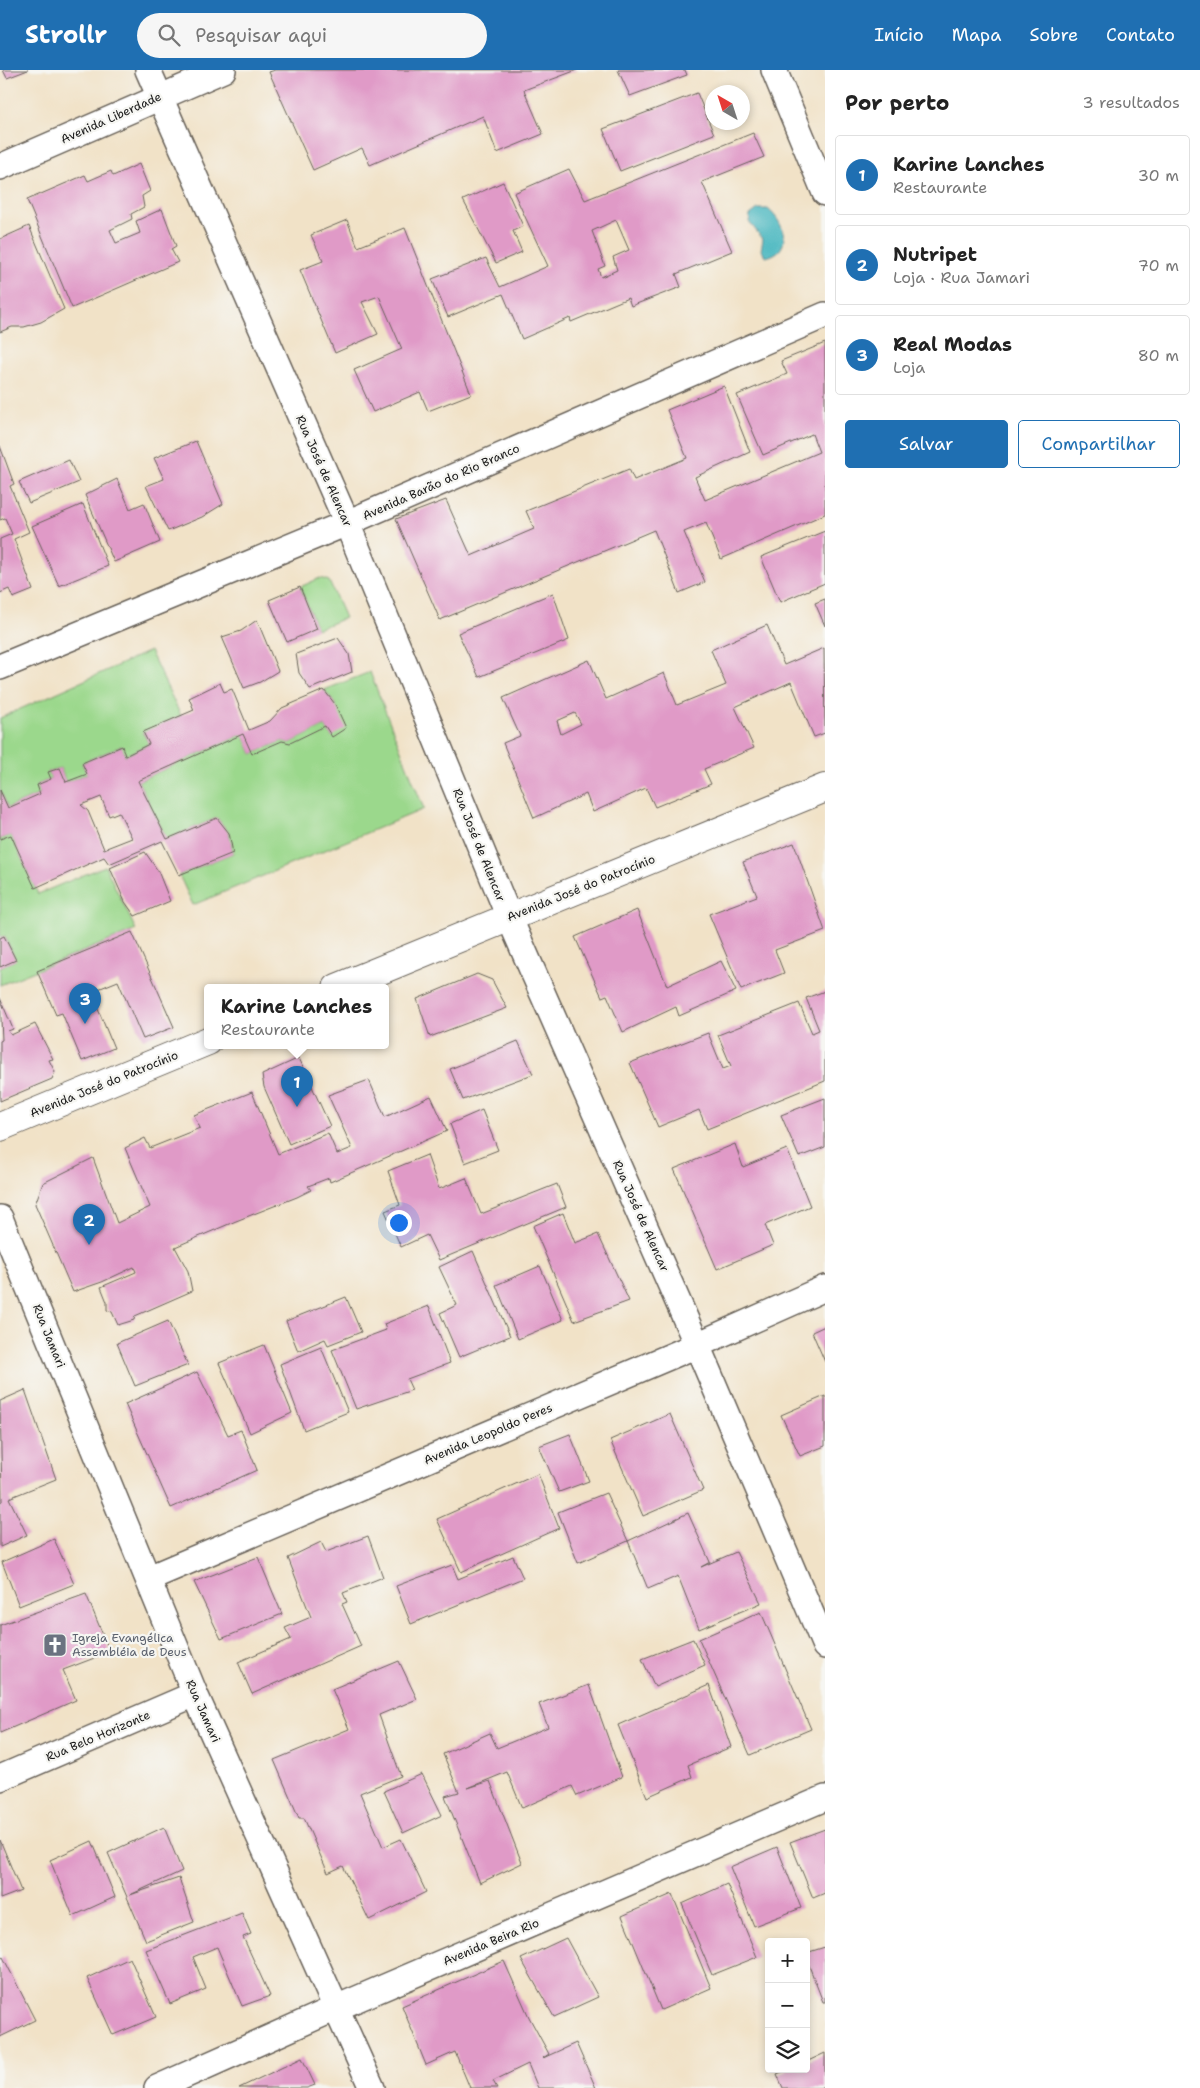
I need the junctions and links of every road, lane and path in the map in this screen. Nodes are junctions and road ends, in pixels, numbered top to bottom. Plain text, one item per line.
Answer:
1 (148, 70) edge
2 (222, 70) edge
3 (774, 70) edge
4 (159, 96) junction
5 (0, 167) edge
6 (825, 193) edge
7 (825, 315) edge
8 (347, 523) junction
9 (0, 667) edge
10 (825, 788) edge
11 (509, 917) junction
12 (347, 984) edge
13 (204, 1043) edge
14 (0, 1128) edge
15 (0, 1218) edge
16 (825, 1288) edge
17 (697, 1345) junction
18 (149, 1578) junction
19 (825, 1646) edge
20 (195, 1694) junction
21 (0, 1778) edge
22 (825, 1798) edge
23 (336, 2008) junction
24 (157, 2088) edge
25 (372, 2088) edge

1 - 4 street, Rua José de Alencar
2 - 4 street, Avenida Liberdade
3 - 6 street
4 - 5 street, Avenida Liberdade
4 - 8 street, Rua José de Alencar
7 - 8 street, Avenida Barão do Rio Branco
8 - 9 street, Avenida Barão do Rio Branco
8 - 11 street, Rua José de Alencar
10 - 11 street, Avenida José do Patrocínio
11 - 12 street, Avenida José do Patrocínio
11 - 17 street, Rua José de Alencar
13 - 14 street, Avenida José do Patrocínio
15 - 18 street, Rua Jamari
16 - 17 street, Avenida Leopoldo Peres
17 - 18 street, Avenida Leopoldo Peres
17 - 19 street, Rua José de Alencar
18 - 20 street, Rua Jamari
20 - 21 street, Rua Belo Horizonte
20 - 23 street, Rua Jamari
22 - 23 street, Avenida Beira Rio
23 - 24 street, Avenida Beira Rio
23 - 25 street, Rua Jamari

